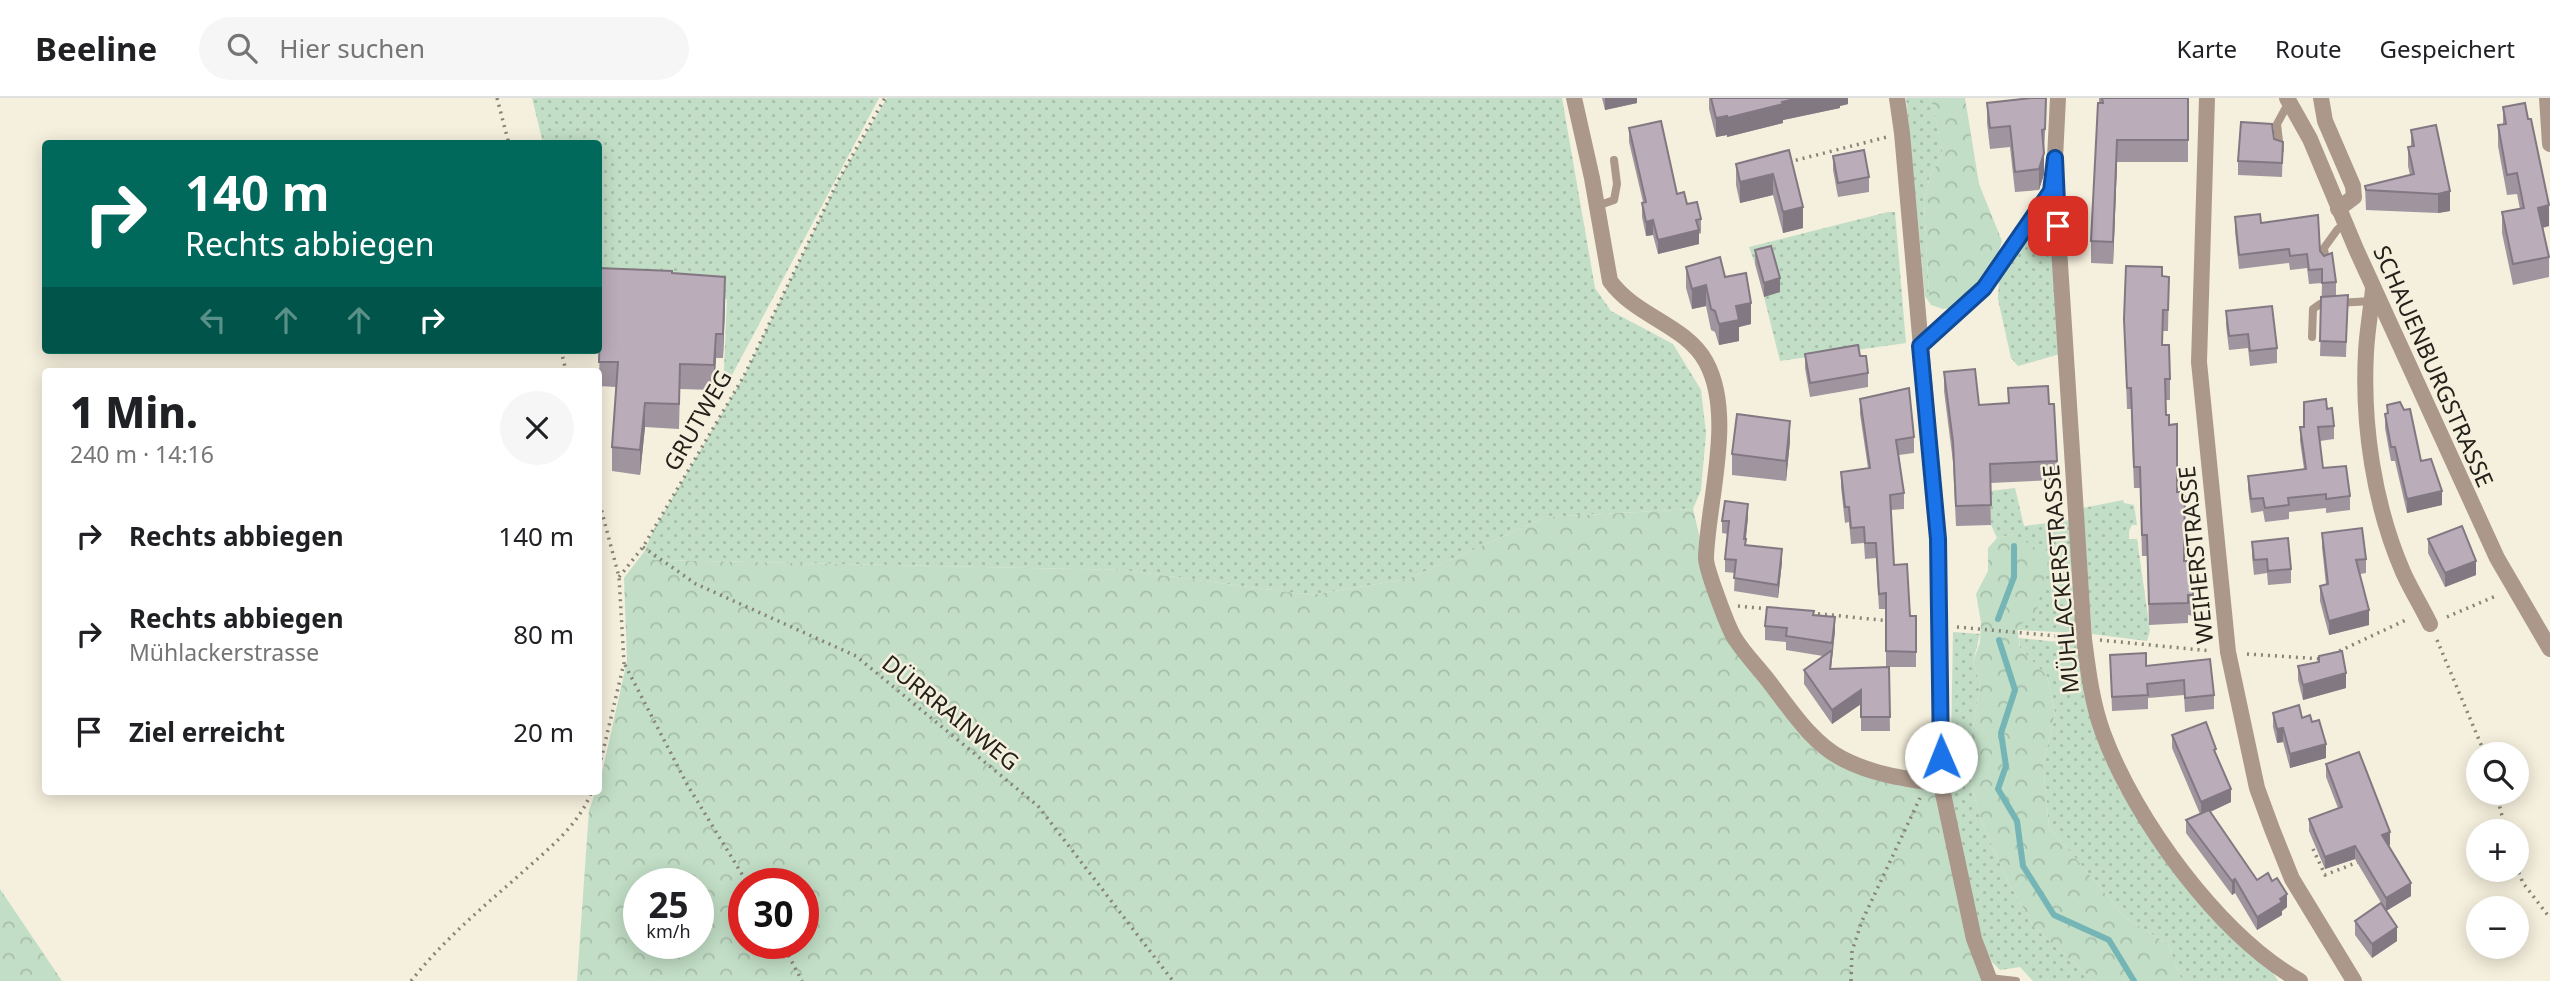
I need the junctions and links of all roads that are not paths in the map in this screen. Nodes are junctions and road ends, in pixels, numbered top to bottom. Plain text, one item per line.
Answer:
1 (1574, 98) edge
2 (1897, 98) edge
3 (2058, 98) edge
4 (2207, 98) edge
5 (2321, 98) edge
6 (2547, 98) edge
7 (2288, 100) edge
8 (2550, 145) edge
9 (2280, 150) edge
10 (2055, 158) junction
11 (1614, 160) dead end
12 (1597, 206) junction
13 (2341, 216) junction
14 (2326, 264) edge
15 (2373, 295) junction
16 (2312, 337) dead end
17 (1920, 346) junction
18 (2427, 618) road end
19 (2550, 649) edge
20 (1935, 783) junction
21 (1989, 980) edge
22 (2016, 981) edge
23 (2300, 981) edge
24 (2354, 981) edge

1 - 12 street
2 - 17 street
3 - 10 street, MÜHLACKERSTRASSE
4 - 24 street, WEIHERSTRASSE
5 - 13 street
6 - 8 street
7 - 9 lane
7 - 13 street, SCHAUENBURGSTRASSE
10 - 17 street
10 - 23 street, MÜHLACKERSTRASSE
11 - 12 lane
12 - 20 street
13 - 14 lane
13 - 15 street, SCHAUENBURGSTRASSE
15 - 16 lane
15 - 18 street
15 - 19 street, SCHAUENBURGSTRASSE
17 - 20 street
20 - 21 street
21 - 22 lane

